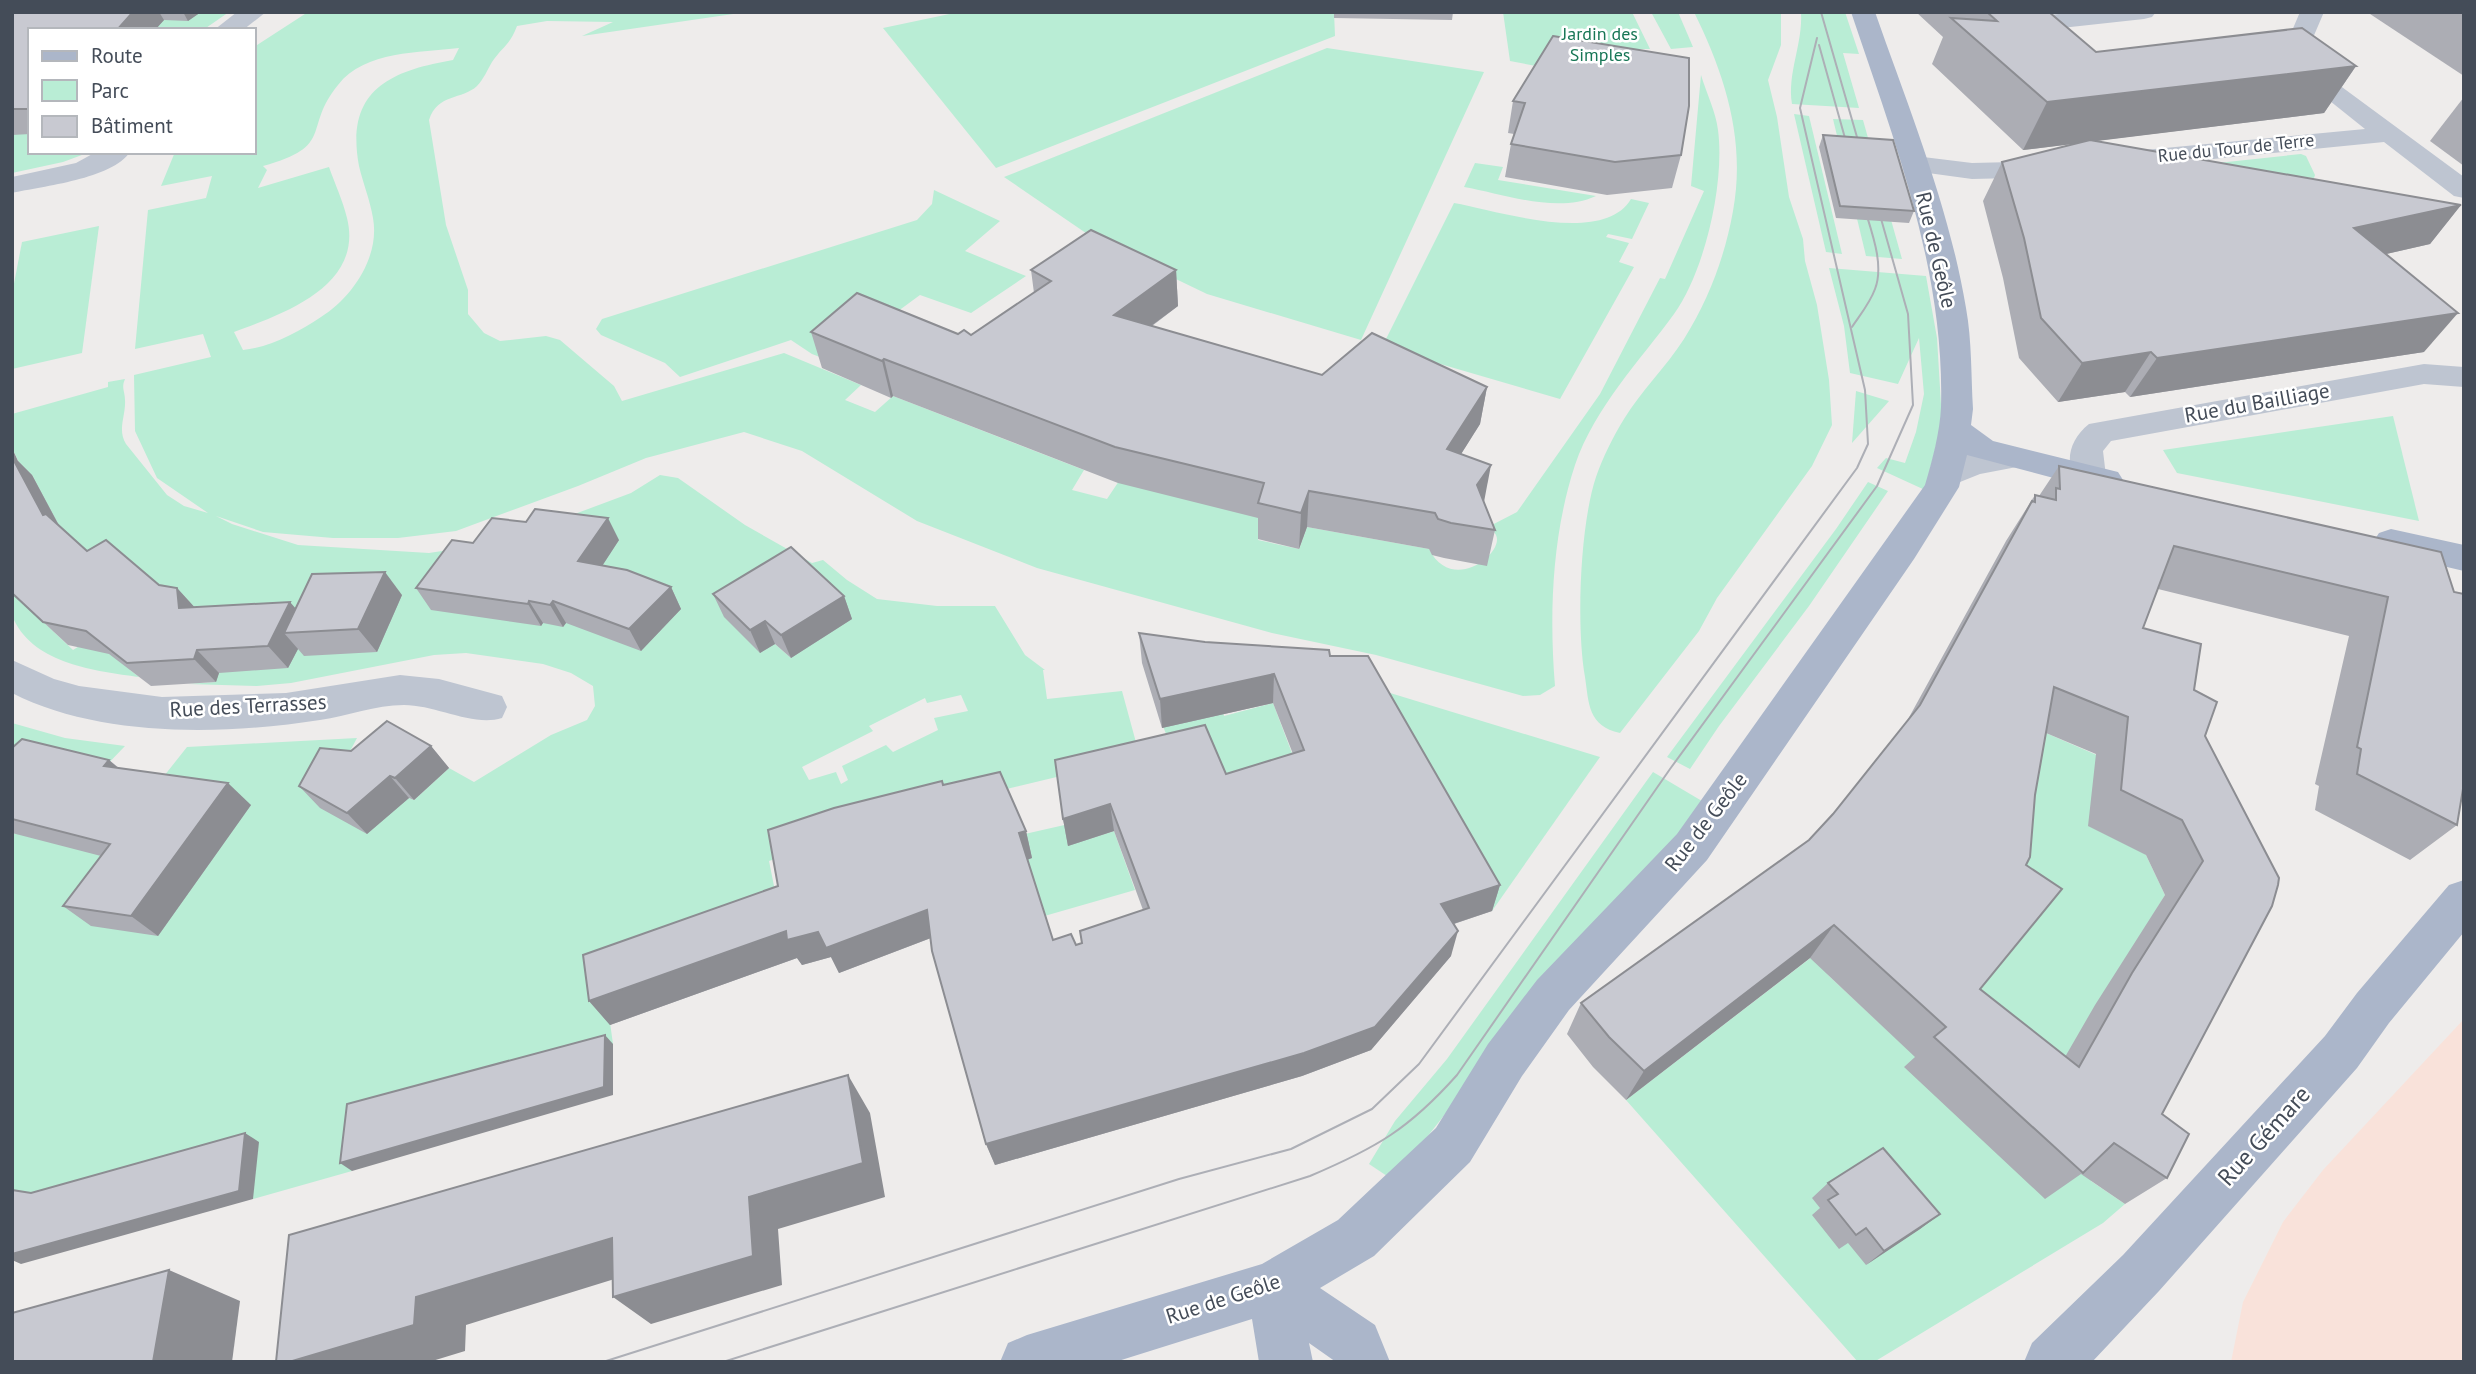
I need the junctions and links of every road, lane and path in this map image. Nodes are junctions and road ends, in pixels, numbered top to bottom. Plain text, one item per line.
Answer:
1 (254, 12) edge
2 (1863, 12) edge
3 (2144, 12) edge
4 (2312, 12) edge
5 (229, 28) edge
6 (2054, 51) edge
7 (2390, 134) junction
8 (113, 154) edge
9 (1915, 164) junction
10 (12, 186) edge
11 (2464, 190) edge
12 (2464, 377) edge
13 (1953, 428) junction
14 (2010, 458) junction
15 (1945, 476) junction
16 (2089, 476) junction
17 (2137, 486) edge
18 (2365, 536) edge
19 (2464, 558) edge
20 (12, 675) edge
21 (488, 707) dead end
22 (2464, 899) edge
23 (1273, 1287) junction
24 (1027, 1362) edge
25 (1286, 1362) edge
26 (1363, 1362) edge
27 (2051, 1362) edge

1 - 5 street
2 - 9 main road, Rue de Geôle
3 - 6 street
4 - 7 street
7 - 9 street, Rue du Tour de Terre
7 - 11 street
8 - 10 street
9 - 13 main road, Rue de Geôle
12 - 16 street, Rue du Bailliage
13 - 14 main road
13 - 15 main road, Rue de Geôle
14 - 15 street
14 - 16 main road
15 - 23 main road, Rue de Geôle
16 - 17 main road
18 - 19 main road
20 - 21 street, Rue des Terrasses
22 - 27 main road, Rue Gémare
23 - 24 main road, Rue de Geôle
23 - 25 main road
23 - 26 main road

